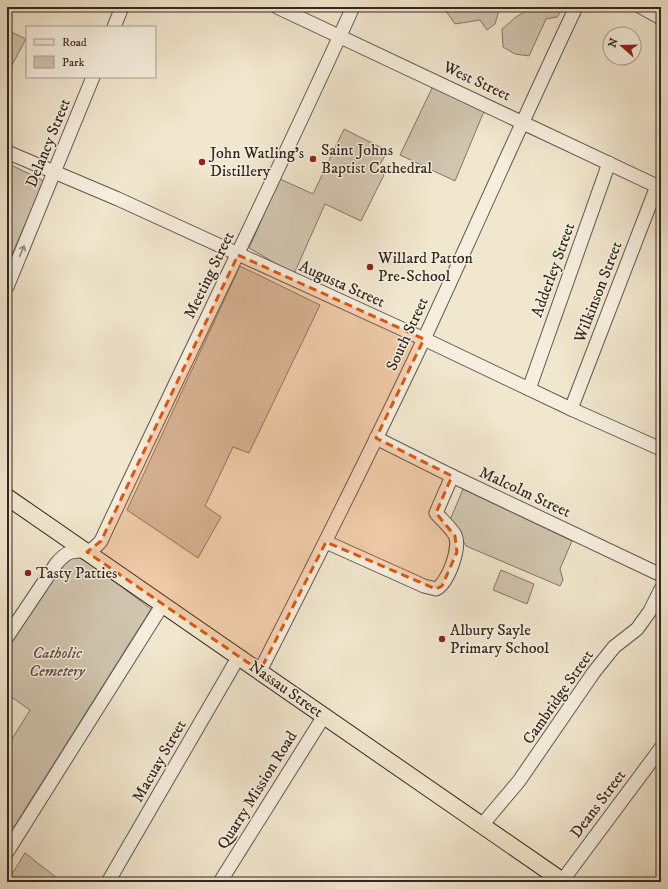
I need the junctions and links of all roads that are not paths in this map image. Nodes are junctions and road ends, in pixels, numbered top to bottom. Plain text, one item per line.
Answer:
1 (122, 7) edge
2 (277, 7) edge
3 (353, 7) edge
4 (576, 7) edge
5 (641, 7) edge
6 (661, 18) edge
7 (114, 26) edge
8 (340, 36) junction
9 (93, 78) edge
10 (522, 121) junction
11 (7, 152) edge
12 (609, 163) junction
13 (55, 172) junction
14 (659, 187) edge
15 (238, 255) junction
16 (7, 287) edge
17 (424, 339) junction
18 (529, 388) junction
19 (571, 409) junction
20 (376, 438) junction
21 (661, 449) edge
22 (452, 476) junction
23 (7, 497) edge
24 (326, 542) junction
25 (87, 552) junction
26 (661, 575) edge
27 (661, 589) edge
28 (162, 604) junction
29 (7, 637) edge
30 (239, 656) junction
31 (260, 671) junction
32 (324, 716) junction
33 (661, 748) edge
34 (482, 826) junction
35 (7, 852) edge
36 (108, 882) edge
37 (220, 882) edge
38 (563, 882) edge

1 - 7 street
2 - 8 street, West Street
3 - 8 street, Meeting Street
4 - 10 street, South Street
5 - 6 street
8 - 10 street, West Street
8 - 15 street, Meeting Street
9 - 13 street, Delancy Street
10 - 12 street, West Street
10 - 17 street, South Street
11 - 13 street, Augusta Street
12 - 14 street, West Street
12 - 18 street, Adderley Street
13 - 15 street, Augusta Street
16 -> 13 street, Delancy Street
14 - 19 street, Wilkinson Street
15 - 17 street, Augusta Street
15 - 25 street, Meeting Street
17 - 18 street, Augusta Street
17 - 20 street, South Street
18 - 19 street, Augusta Street
19 - 21 street, Augusta Street
20 - 22 street, Malcolm Street
20 - 24 street, South Street
22 - 24 street
22 - 26 street, Malcolm Street
23 - 25 main road, Nassau Street
24 - 31 street, South Street
25 - 28 main road, Nassau Street
25 - 29 street
27 - 34 street, Cambridge Street
28 - 30 main road, Nassau Street
28 - 35 street
30 - 31 main road, Nassau Street
30 - 36 street, Macuay Street
31 - 32 main road, Nassau Street
32 - 34 main road, Nassau Street
32 - 37 street, Quarry Mission Road
33 - 38 street, Deans Street
34 - 38 main road, Nassau Street

